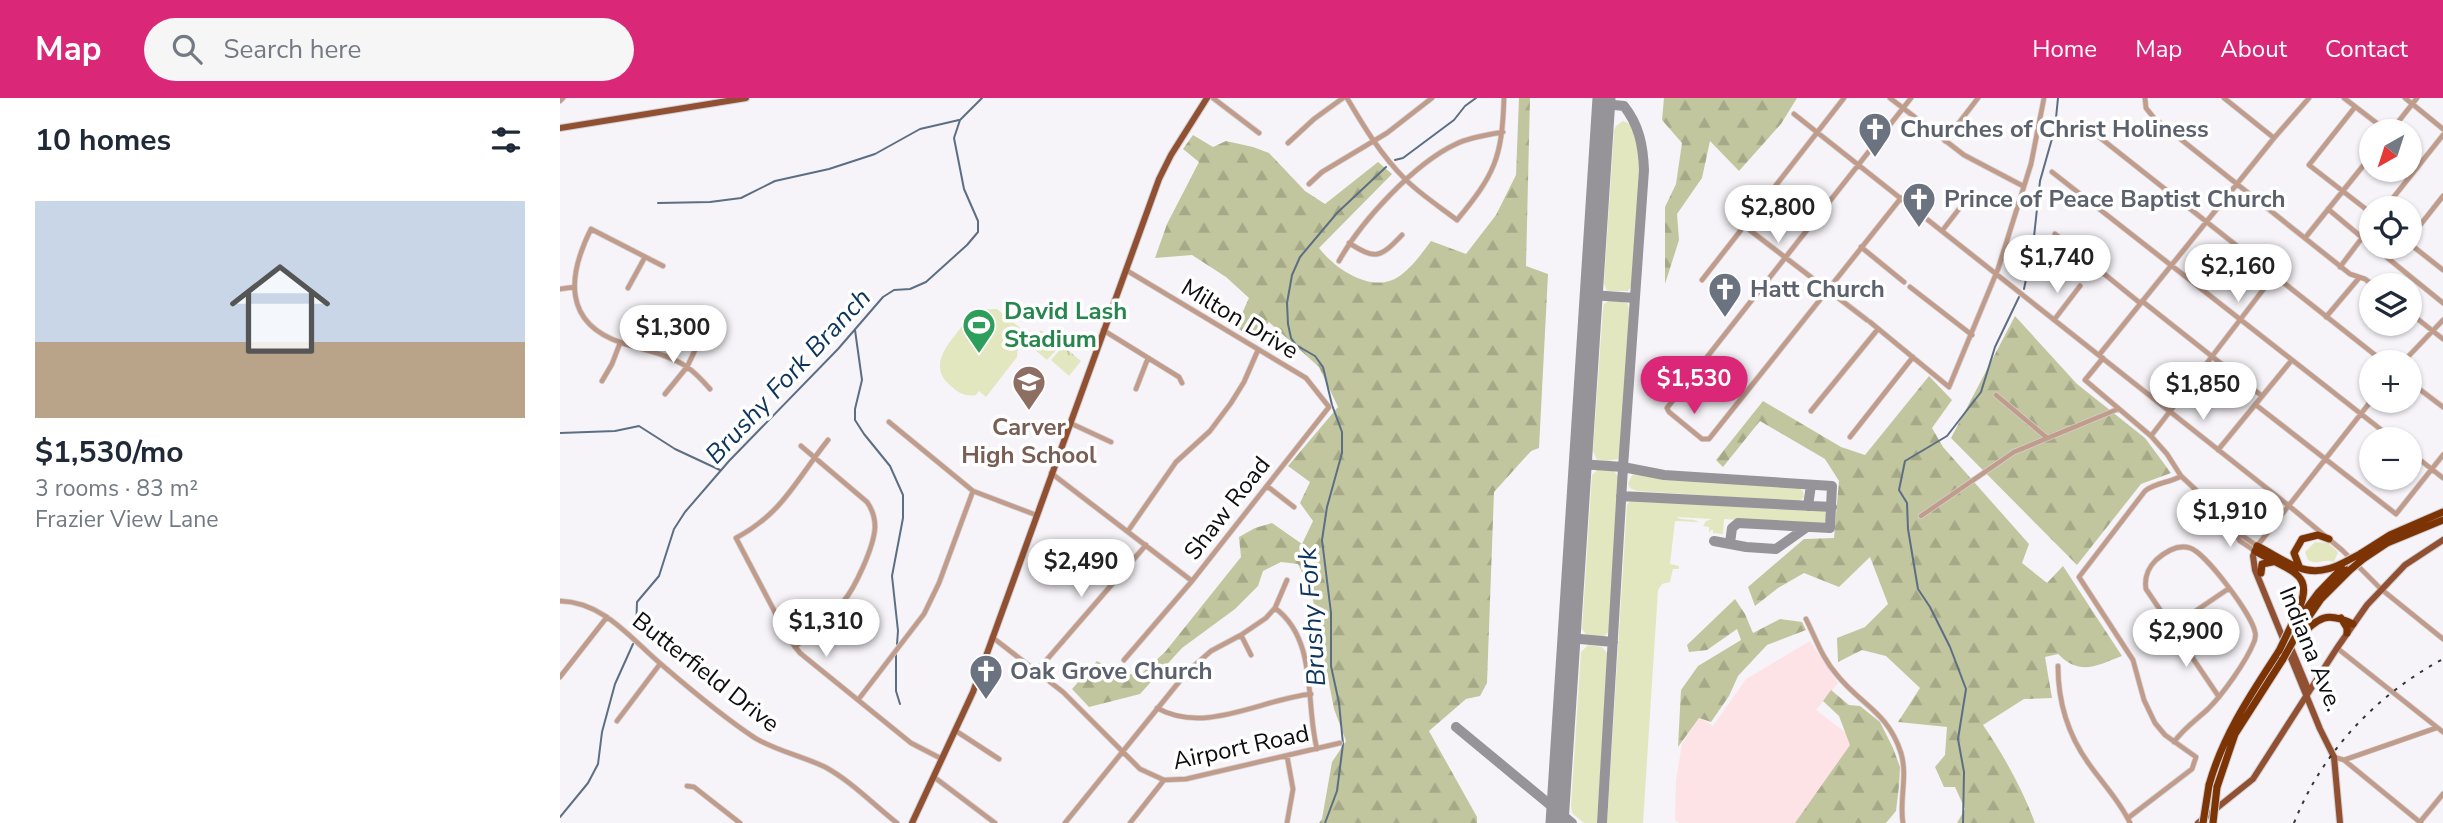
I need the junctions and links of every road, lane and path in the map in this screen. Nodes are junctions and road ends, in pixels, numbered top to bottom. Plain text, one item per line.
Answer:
1 (746, 98) edge
2 (1207, 98) edge
3 (1213, 98) edge
4 (1345, 98) edge
5 (1432, 98) edge
6 (1504, 98) edge
7 (1844, 98) edge
8 (1890, 98) edge
9 (1911, 98) edge
10 (1979, 98) edge
11 (2045, 98) edge
12 (2145, 98) edge
13 (2224, 98) edge
14 (2309, 98) edge
15 (2344, 98) edge
16 (2405, 98) edge
17 (2417, 98) edge
18 (2413, 104) junction
19 (2355, 107) junction
20 (1903, 108) junction
21 (1794, 114) dead end
22 (2372, 119) edge
23 (2400, 119) edge
24 (560, 128) edge
25 (2089, 129) dead end
26 (2443, 129) edge
27 (1817, 131) junction
28 (1503, 132) junction
29 (1259, 133) dead end
30 (2443, 135) edge
31 (2274, 138) junction
32 (1945, 141) junction
33 (1374, 142) junction
34 (1288, 143) dead end
35 (2422, 162) edge
36 (1858, 164) junction
37 (2359, 171) edge
38 (2052, 172) dead end
39 (1407, 181) junction
40 (2406, 182) edge
41 (1310, 184) dead end
42 (2237, 184) junction
43 (2024, 186) junction
44 (2343, 191) junction
45 (1969, 196) dead end
46 (2395, 196) edge
47 (2443, 197) edge
48 (1901, 198) junction
49 (2359, 204) edge
50 (2328, 209) junction
51 (2206, 222) junction
52 (2422, 223) edge
53 (1743, 225) junction
54 (1942, 231) junction
55 (2055, 234) dead end
56 (1402, 235) dead end
57 (2359, 235) edge
58 (2305, 238) junction
59 (2359, 241) edge
60 (1349, 243) junction
61 (1861, 247) junction
62 (2422, 254) edge
63 (645, 257) junction
64 (1785, 257) junction
65 (2388, 259) edge
66 (1339, 261) dead end
67 (663, 266) dead end
68 (2171, 266) junction
69 (2340, 267) junction
70 (2279, 269) dead end
71 (1125, 270) junction
72 (2443, 271) edge
73 (1996, 274) junction
74 (2274, 277) junction
75 (2359, 277) edge
76 (2359, 278) edge
77 (1702, 279) dead end
78 (1904, 282) dead end
79 (2080, 286) dead end
80 (574, 287) junction
81 (1910, 287) dead end
82 (628, 288) dead end
83 (560, 289) edge
84 (1827, 290) junction
85 (2141, 302) junction
86 (2443, 303) edge
87 (2326, 317) junction
88 (2054, 320) junction
89 (2238, 320) junction
90 (2443, 320) edge
91 (2422, 322) edge
92 (1878, 329) junction
93 (1103, 330) junction
94 (2434, 332) junction
95 (1972, 335) junction
96 (2443, 339) edge
97 (620, 343) junction
98 (697, 346) dead end
99 (1258, 350) junction
100 (2369, 350) edge
101 (2415, 350) edge
102 (2211, 356) junction
103 (1913, 357) junction
104 (2101, 357) junction
105 (1148, 358) junction
106 (2291, 361) junction
107 (687, 367) junction
108 (603, 381) dead end
109 (1182, 383) dead end
110 (710, 389) dead end
111 (1136, 389) dead end
112 (2422, 391) edge
113 (665, 394) dead end
114 (1996, 395) dead end
115 (2262, 396) junction
116 (2256, 405) junction
117 (2443, 407) edge
118 (1329, 408) joint
119 (2118, 408) junction
120 (2169, 410) junction
121 (1811, 411) dead end
122 (2361, 414) junction
123 (889, 422) dead end
124 (1069, 423) junction
125 (2378, 427) edge
126 (2151, 436) junction
127 (1850, 437) dead end
128 (2046, 437) junction
129 (828, 440) dead end
130 (1111, 442) dead end
131 (801, 446) dead end
132 (2218, 450) junction
133 (2443, 455) edge
134 (815, 457) junction
135 (2325, 459) junction
136 (2422, 462) edge
137 (2431, 469) junction
138 (1051, 473) junction
139 (2181, 475) junction
140 (2443, 478) edge
141 (1267, 486) junction
142 (973, 491) junction
143 (2288, 505) junction
144 (1294, 507) dead end
145 (2443, 512) edge
146 (1036, 515) junction
147 (1921, 516) dead end
148 (2443, 520) edge
149 (1128, 531) junction
150 (2329, 539) junction
151 (2443, 540) edge
152 (1146, 545) junction
153 (2257, 546) junction
154 (2361, 556) junction
155 (2274, 562) junction
156 (2346, 566) junction
157 (2302, 569) junction
158 (2260, 573) junction
159 (1287, 580) dead end
160 (1192, 581) junction
161 (2228, 589) junction
162 (2381, 589) junction
163 (560, 601) edge
164 (1275, 608) junction
165 (607, 617) junction
166 (2341, 618) junction
167 (1806, 619) dead end
168 (2353, 624) junction
169 (2172, 628) junction
170 (2295, 631) junction
171 (2347, 633) junction
172 (1241, 635) junction
173 (992, 636) junction
174 (2443, 639) edge
175 (794, 647) junction
176 (2337, 648) junction
177 (1251, 655) dead end
178 (1124, 660) dead end
179 (660, 664) junction
180 (2058, 666) dead end
181 (2300, 669) junction
182 (1037, 671) junction
183 (2322, 672) junction
184 (560, 677) edge
185 (1311, 694) junction
186 (2308, 694) junction
187 (2219, 697) junction
188 (858, 700) junction
189 (1157, 708) junction
190 (2295, 714) junction
191 (617, 721) dead end
192 (2317, 721) junction
193 (2437, 727) junction
194 (956, 731) junction
195 (2443, 732) edge
196 (2323, 733) junction
197 (1340, 743) dead end
198 (2174, 743) junction
199 (1317, 749) junction
200 (1123, 754) junction
201 (1287, 756) junction
202 (2334, 757) junction
203 (942, 759) junction
204 (999, 759) dead end
205 (2344, 760) junction
206 (934, 777) junction
207 (1164, 780) junction
208 (687, 786) dead end
209 (2213, 786) junction
210 (2443, 794) edge
211 (2129, 820) edge
212 (740, 823) edge
213 (897, 823) edge
214 (912, 823) edge
215 (995, 823) edge
216 (1065, 823) edge
217 (1132, 823) edge
218 (1287, 823) edge
219 (1903, 823) edge
220 (2201, 823) edge
221 (2213, 823) edge
222 (2340, 823) edge
223 (2421, 823) edge

1 - 24 main road
2 - 71 main road
3 - 29 street
4 - 33 street
4 - 34 street
5 - 33 street
6 - 28 street
7 - 27 street
8 - 20 street
9 - 20 street
10 - 32 street
11 - 43 street
12 - 42 street
13 - 31 street
14 - 31 street
15 - 19 street
16 - 18 street
17 - 18 street
18 - 23 street
18 - 26 street
19 - 22 street
19 - 44 street
20 - 32 street
20 - 36 street
21 - 27 street
25 - 51 street
27 - 36 street
27 - 53 street
28 - 39 street
28 - 39 street
30 - 35 street
31 - 42 street
32 - 43 street
33 - 39 street
33 - 41 street
36 - 48 street
36 - 64 street
37 - 44 street
38 - 68 street
39 - 60 street
40 - 46 street
42 - 51 street
42 - 58 street
43 - 73 street
44 - 49 street
44 - 50 street
45 - 54 street
47 - 52 street
48 - 54 street
48 - 61 street
50 - 57 street
50 - 58 street
51 - 68 street
51 - 74 street
53 - 64 street
53 - 77 street
54 - 73 street
55 - 85 street
56 - 60 street
58 - 69 street
59 - 69 street
60 - 66 street
61 - 78 street
61 - 84 street
62 - 72 street
63 - 67 street
63 - 80 street
63 - 82 street
64 - 84 street
64 - 84 street
65 - 86 street
68 - 85 street
68 - 89 street
69 - 75 street
70 - 74 street
71 - 93 main road
71 - 99 street, Milton Drive
73 - 88 street
73 - 95 street
74 - 87 street
74 - 89 street
76 - 87 street
79 - 88 street
80 - 83 street
80 - 97 street
81 - 95 street
84 - 92 street
85 - 102 street
85 - 104 street
87 - 100 street
88 - 104 street
89 - 102 street
89 - 106 street
90 - 94 street
91 - 94 street
92 - 103 street
92 - 121 street
93 - 105 street
93 - 124 main road
94 - 96 street
94 - 101 street
95 - 103 street
97 - 107 street
97 - 108 street
98 - 107 street
99 - 118 street, Milton Drive
99 - 149 street
102 - 115 street
102 - 120 street
103 - 127 street
104 - 119 street
104 - 120 street
105 - 109 street
105 - 111 street
106 - 115 street
106 - 122 street
107 - 110 street
107 - 113 street
112 - 117 street
114 - 128 street
115 - 116 street
116 - 132 street
116 - 135 street
118 - 141 street, Shaw Road
119 - 126 street
119 - 128 street
120 - 126 street
120 - 132 street
122 - 125 street
122 - 135 street
123 - 142 street
124 - 130 street
124 - 138 main road
126 - 139 street
128 - 147 street
129 - 134 street
131 - 134 street
132 - 143 street
133 - 137 street
134 - 175 street
134 - 175 street
135 - 137 street
135 - 143 street
136 - 137 street
137 - 140 street
138 - 146 main road
138 - 149 street
139 - 153 street
139 - 198 street
141 - 144 street
141 - 160 street, Shaw Road
142 - 146 street
142 - 188 street
143 - 150 street
143 - 153 street
145 - 154 highway
146 - 173 main road
148 - 154 highway
149 - 152 street
150 - 157 highway
150 - 162 street
151 - 162 main road
152 - 160 street
152 - 182 street
153 - 155 highway
153 - 157 highway
153 - 158 main road, Indiana Ave.
153 - 186 main road, Indiana Ave.
154 - 156 highway, bridge
155 - 158 highway
155 - 170 highway
156 - 157 highway
156 - 170 highway
158 - 181 main road, Indiana Ave.
159 - 164 street
160 - 178 street, Shaw Road
161 - 169 street
161 - 169 street
161 - 187 street
162 - 168 main road
162 - 174 street
163 - 165 street, Butterfield Drive
164 - 172 street
164 - 185 street
165 - 179 street, Butterfield Drive
165 - 184 street
166 - 168 highway
166 - 170 highway
166 - 171 highway
167 - 219 street
168 - 171 main road
169 - 187 street
170 - 209 highway, bridge
170 - 209 highway, bridge
171 - 176 main road
172 - 177 street
172 - 189 street
173 - 182 street, Airport Road
173 - 194 main road
175 - 188 street
176 - 183 main road
176 - 193 street
179 - 191 street
179 - 213 street, Butterfield Drive
180 - 211 street
181 - 183 main road
181 - 186 main road, Indiana Ave.
182 - 200 street, Airport Road
183 - 186 main road
185 - 189 street
185 - 199 street
186 - 190 main road
186 - 192 main road, Indiana Ave.
186 - 196 main road, Indiana Ave.
187 - 198 street
188 - 203 street
189 - 200 street
190 - 192 main road
190 - 220 main road
192 - 196 main road, Indiana Ave.
193 - 195 street
193 - 205 street
194 - 203 main road
194 - 204 street
196 - 202 main road
197 - 199 street, Airport Road
198 - 211 street
199 - 201 street, Airport Road
200 - 207 street, Airport Road
200 - 216 street
201 - 207 street, Airport Road
201 - 218 street
202 - 205 street
202 - 222 main road
203 - 206 main road
205 - 223 street
206 - 214 main road
206 - 215 street
207 - 217 street
208 - 212 street
209 - 220 highway, bridge
209 - 221 highway, bridge
210 - 223 street

